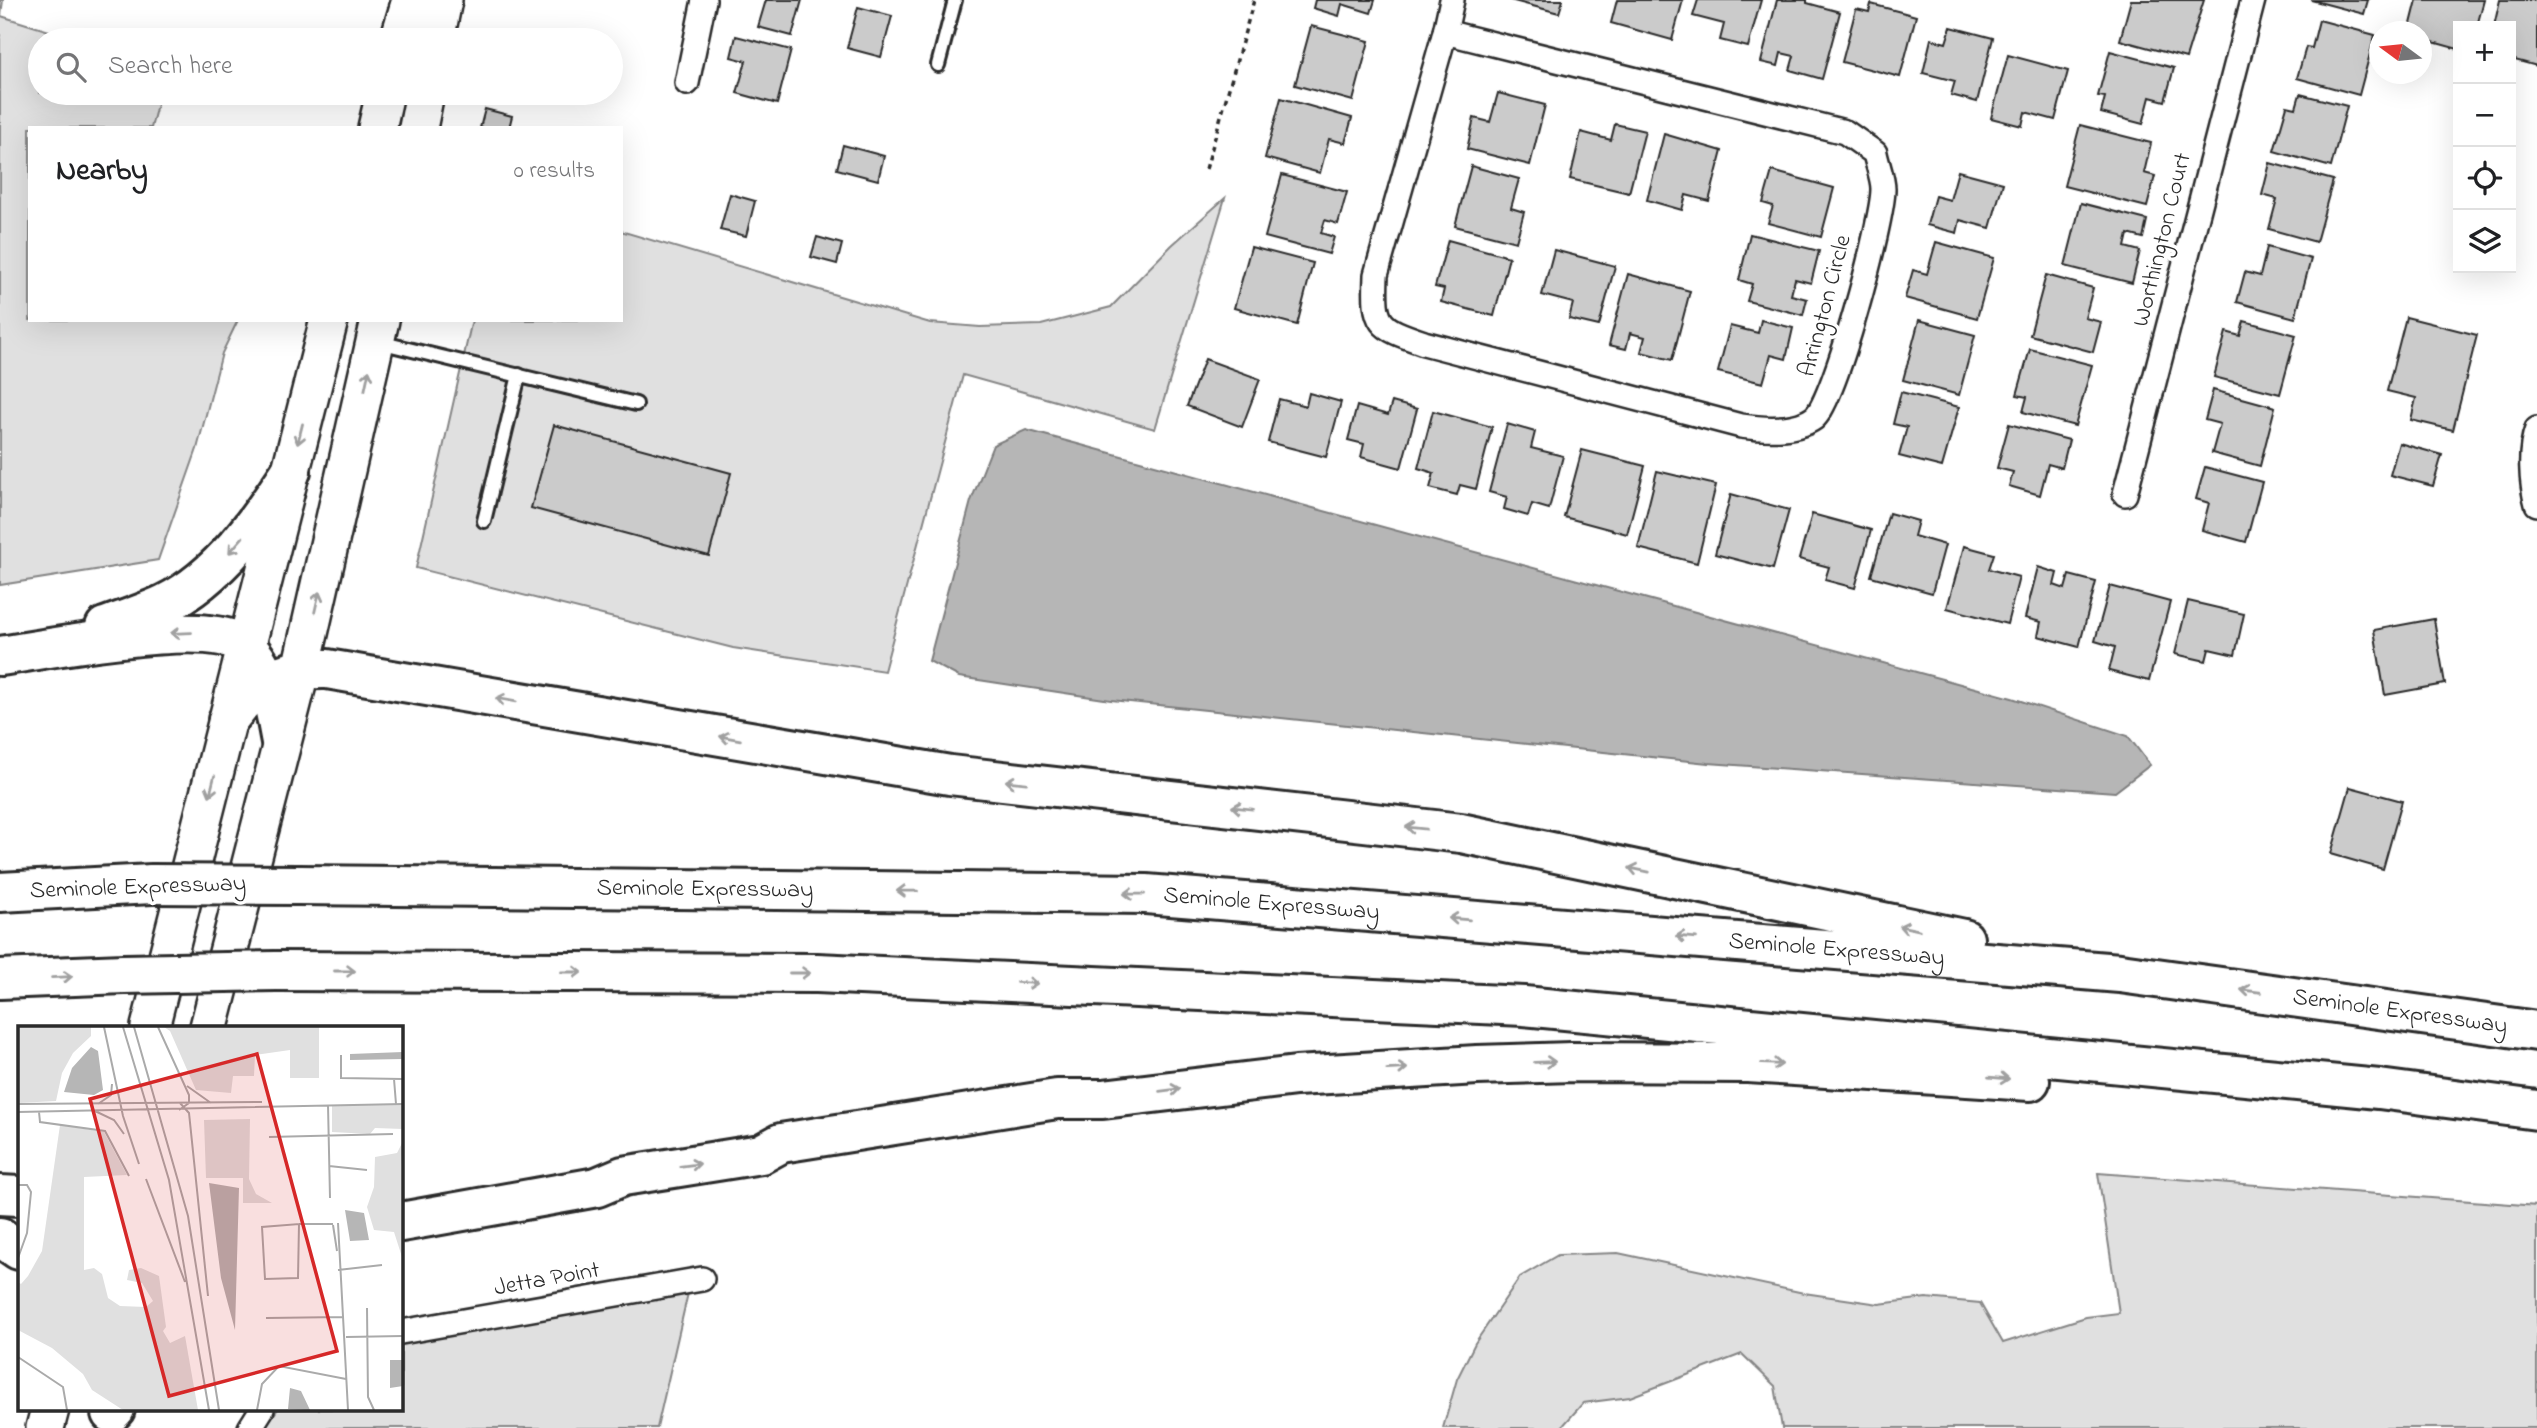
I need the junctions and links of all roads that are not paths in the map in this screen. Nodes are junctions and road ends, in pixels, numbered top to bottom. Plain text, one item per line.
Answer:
1 (411, 0) edge
2 (443, 0) edge
3 (704, 0) edge
4 (955, 0) edge
5 (1452, 0) edge
6 (2253, 0) edge
7 (403, 28) edge
8 (437, 28) edge
9 (1445, 32) junction
10 (938, 65) dead end
11 (687, 83) dead end
12 (382, 105) edge
13 (423, 105) edge
14 (377, 126) edge
15 (418, 126) edge
16 (328, 322) edge
17 (378, 331) edge
18 (519, 375) junction
19 (636, 404) dead end
20 (2537, 429) edge
21 (291, 471) junction
22 (2125, 494) dead end
23 (2537, 504) edge
24 (484, 521) dead end
25 (246, 647) junction
26 (46, 650) junction
27 (0, 656) edge
28 (284, 675) junction
29 (228, 720) junction
30 (281, 742) joint
31 (0, 892) edge
32 (2120, 972) junction
33 (0, 979) edge
34 (150, 1026) edge
35 (209, 1026) edge
36 (2537, 1031) edge
37 (2537, 1110) edge
38 (2537, 1130) edge
39 (622, 1176) junction
40 (0, 1195) edge
41 (18, 1196) edge
42 (402, 1196) edge
43 (402, 1222) edge
44 (0, 1237) edge
45 (18, 1249) edge
46 (702, 1279) dead end
47 (402, 1332) edge
48 (50, 1410) edge
49 (261, 1410) edge
50 (45, 1428) edge
51 (250, 1428) edge

1 - 7 main road
2 - 8 main road
3 - 11 street
4 - 10 lane
5 - 9 street, Arrington Circle
6 - 22 street, Worthington Court
9 - 9 street, Arrington Circle
12 - 14 main road
13 - 15 main road
16 -> 21 main road
17 - 18 lane
28 -> 17 main road
18 - 19 lane
18 - 24 lane
20 - 23 street
21 - 25 main road
21 -> 26 highway
25 -> 26 highway
25 - 28 highway
25 - 29 main road
26 - 27 highway
28 - 29 highway
28 - 30 highway
32 -> 28 highway
29 -> 34 main road
30 - 35 main road
32 -> 31 highway, Seminole Expressway, bridge
36 -> 32 highway, Seminole Expressway
33 -> 37 highway, bridge
39 -> 38 highway
39 - 42 highway
39 - 43 highway
40 - 41 highway
44 - 45 highway
46 - 47 street, Jetta Point
48 - 50 main road
49 - 51 street

